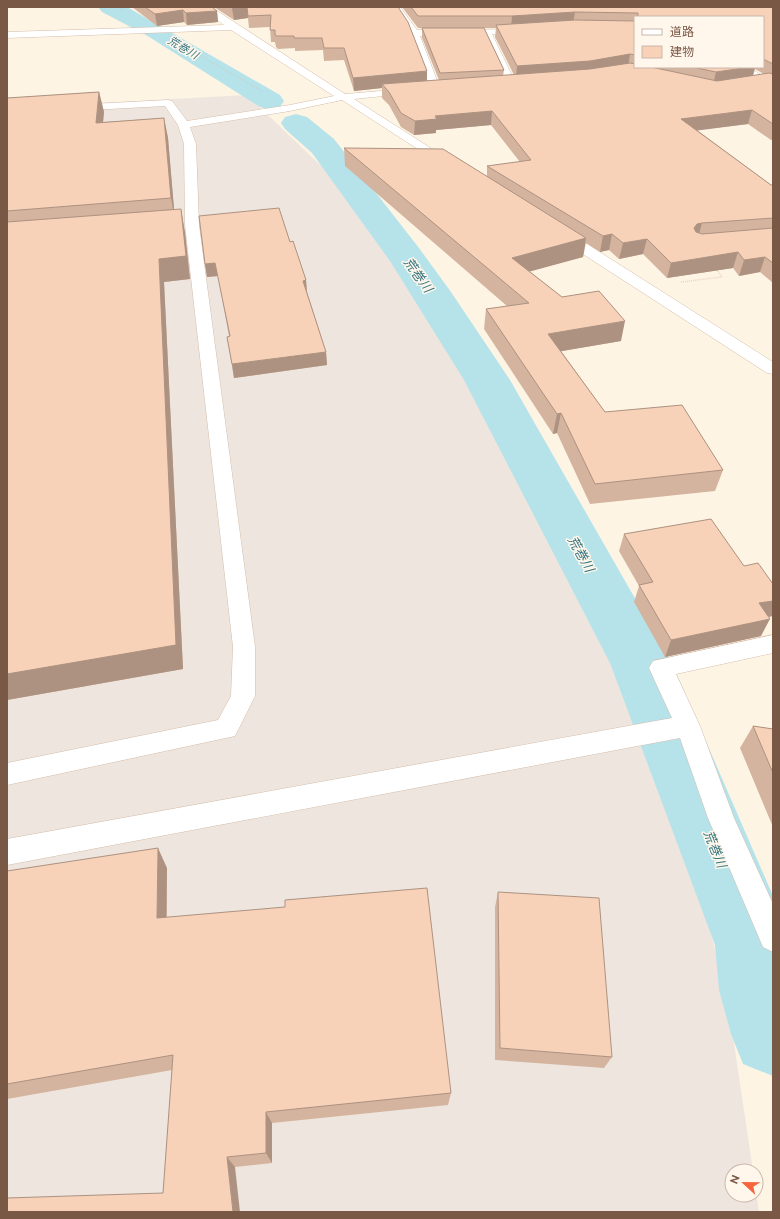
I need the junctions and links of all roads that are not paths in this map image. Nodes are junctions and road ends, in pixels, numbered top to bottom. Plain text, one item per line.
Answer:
1 (205, 7) edge
2 (396, 7) edge
3 (233, 27) junction
4 (534, 31) edge
5 (414, 33) junction
6 (487, 33) junction
7 (7, 35) edge
8 (743, 68) edge
9 (511, 84) edge
10 (751, 84) edge
11 (770, 84) edge
12 (343, 97) junction
13 (60, 108) edge
14 (184, 124) junction
15 (464, 173) edge
16 (551, 228) edge
17 (773, 369) edge
18 (773, 644) edge
19 (688, 726) junction
20 (7, 774) edge
21 (7, 852) edge
22 (773, 937) edge

1 - 3 street
2 - 5 street
3 - 7 street
3 - 12 street
4 - 6 street
5 - 6 street
5 - 12 street
6 - 9 street
8 - 11 street
10 - 11 street
12 - 14 street
12 - 15 street
13 - 14 street
14 - 20 street
16 - 17 street
18 - 19 street
19 - 21 street
19 - 22 street

